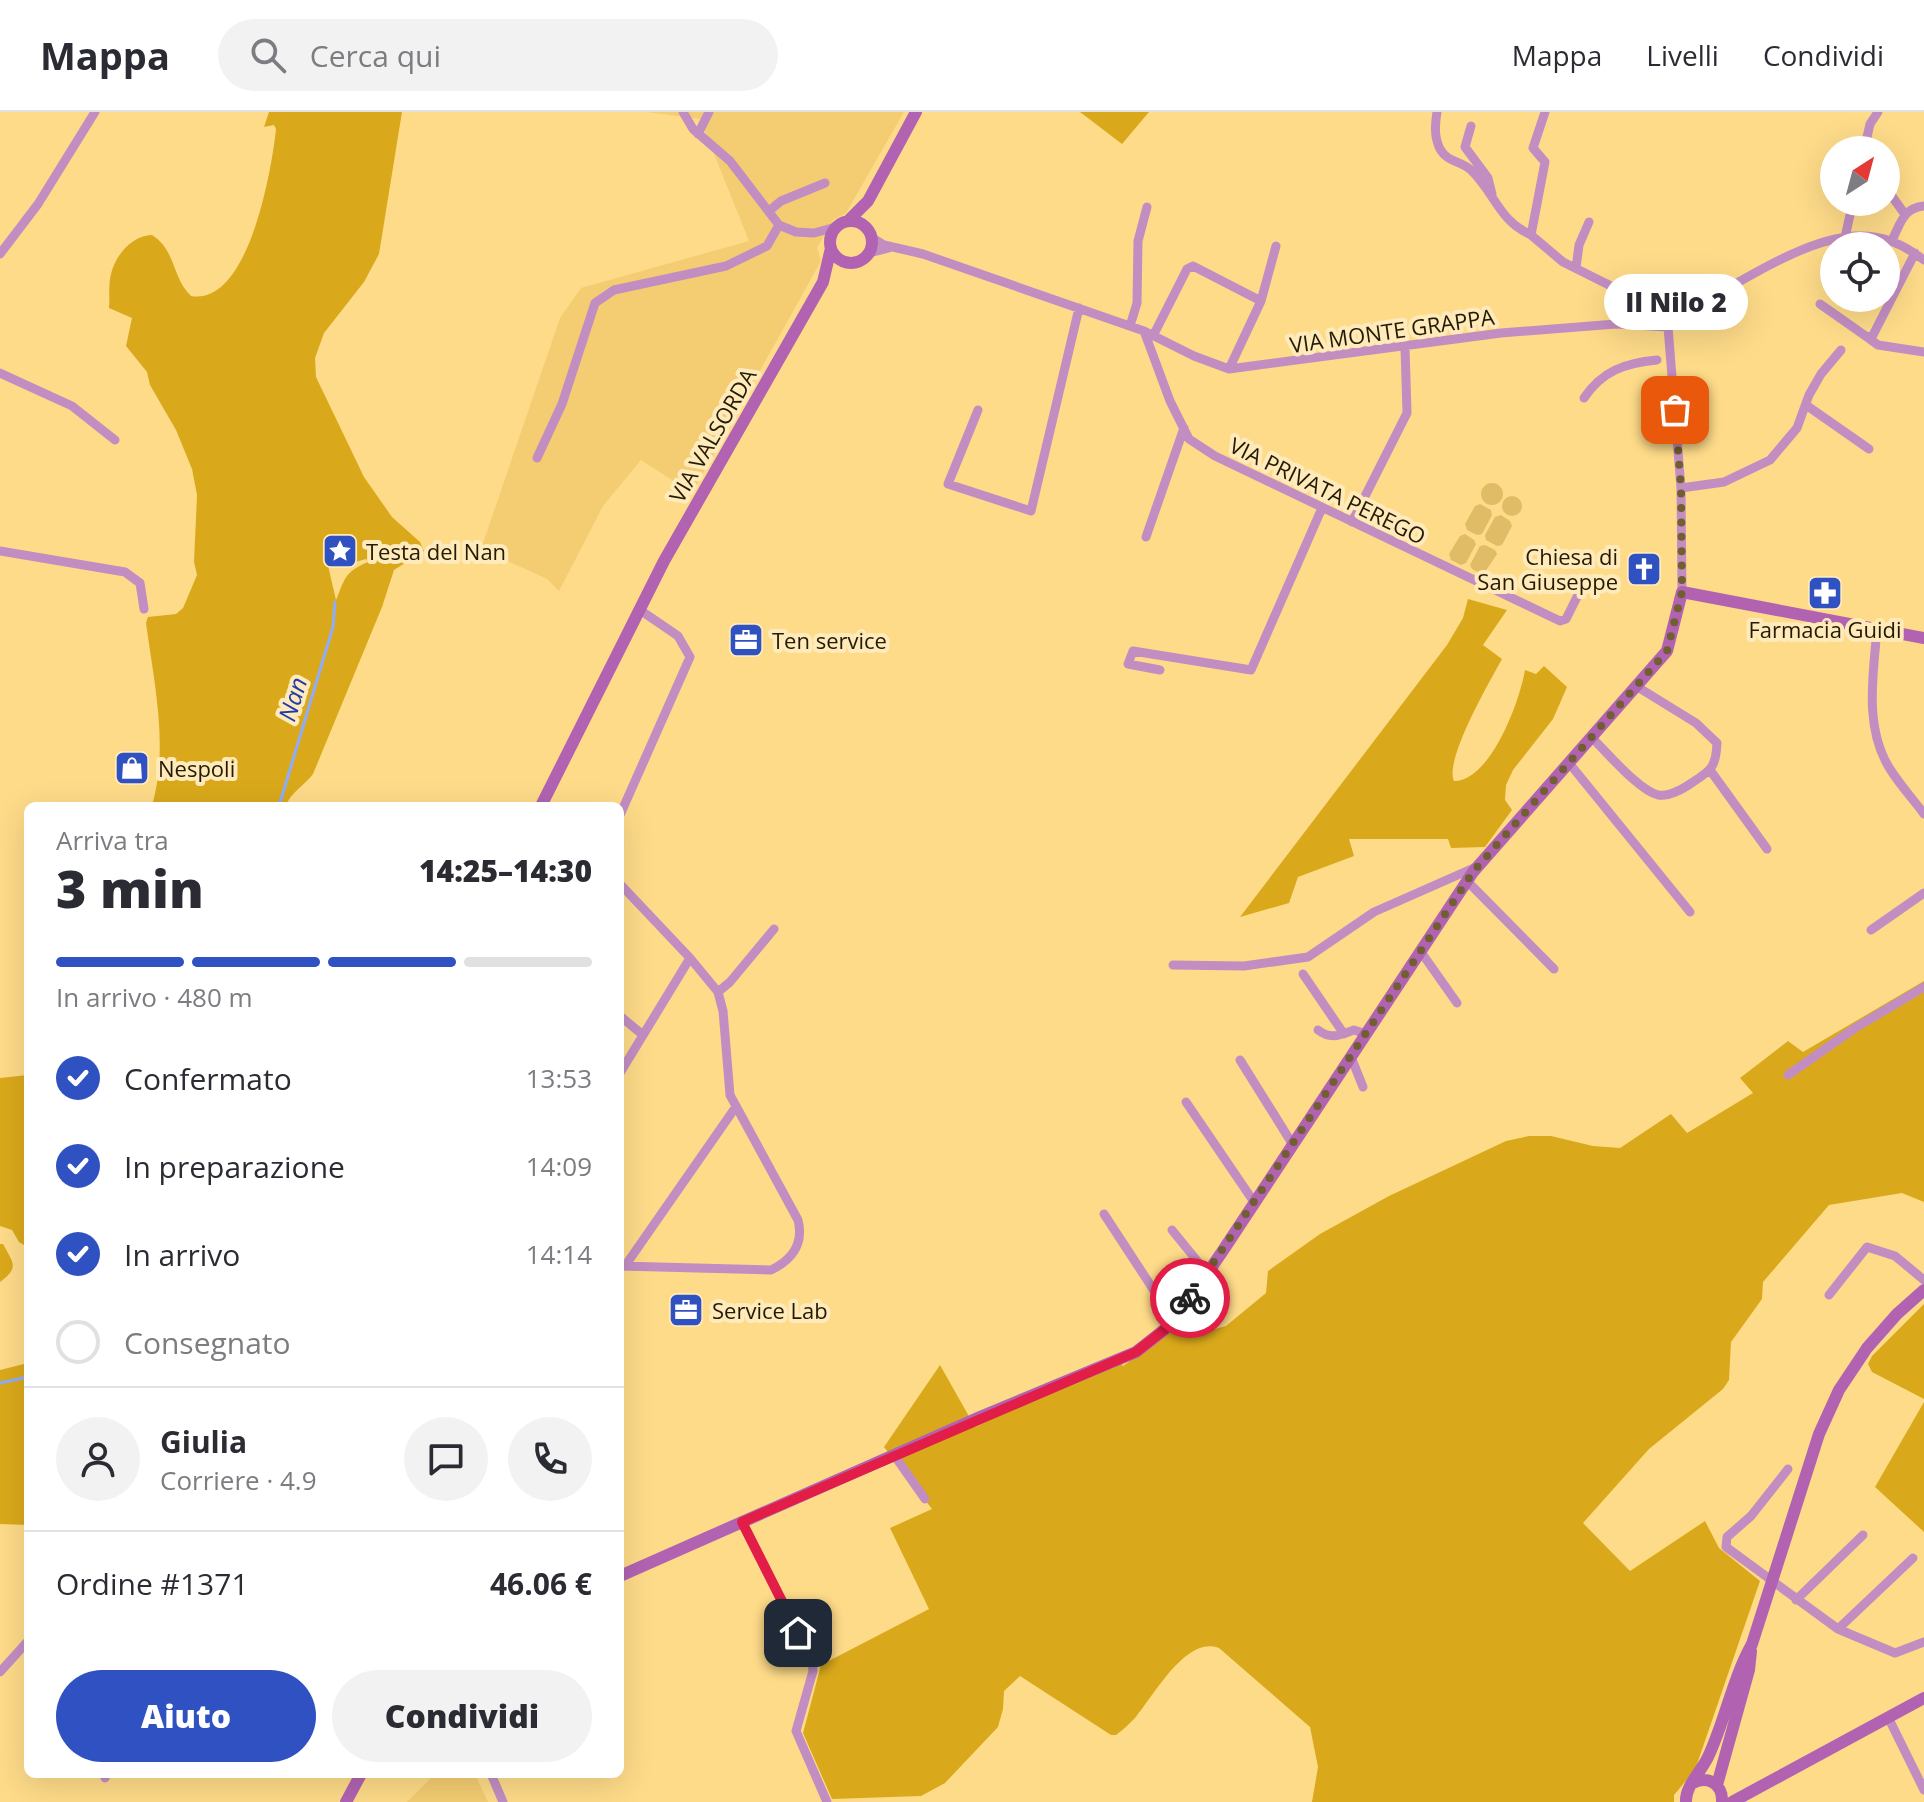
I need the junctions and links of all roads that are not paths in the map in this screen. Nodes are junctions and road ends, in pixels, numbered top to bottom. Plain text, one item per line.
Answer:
1 (95, 112) edge
2 (683, 112) edge
3 (709, 112) edge
4 (916, 112) edge
5 (1437, 112) edge
6 (1545, 112) edge
7 (1878, 112) edge
8 (1471, 126) dead end
9 (698, 134) junction
10 (1867, 136) edge
11 (825, 183) dead end
12 (868, 201) junction
13 (1494, 201) junction
14 (1924, 206) edge
15 (1147, 207) dead end
16 (1900, 207) edge
17 (769, 211) junction
18 (1904, 213) junction
19 (1589, 222) dead end
20 (842, 224) junction
21 (779, 225) junction
22 (869, 232) junction
23 (1896, 232) edge
24 (814, 233) junction
25 (1531, 235) junction
26 (1820, 245) edge
27 (1900, 245) edge
28 (1276, 246) dead end
29 (831, 247) junction
30 (892, 248) junction
31 (869, 253) junction
32 (1915, 253) junction
33 (0, 254) edge
34 (1924, 260) edge
35 (851, 263) junction
36 (1576, 268) junction
37 (823, 282) junction
38 (1261, 301) junction
39 (1079, 308) junction
40 (1831, 312) edge
41 (1675, 318) junction
42 (1130, 326) junction
43 (1668, 327) junction
44 (1148, 333) junction
45 (1867, 337) junction
46 (1405, 347) junction
47 (1841, 350) dead end
48 (1924, 352) edge
49 (1657, 360) dead end
50 (1229, 369) junction
51 (0, 373) edge
52 (1584, 398) dead end
53 (1806, 405) junction
54 (978, 410) dead end
55 (1184, 428) junction
56 (115, 440) dead end
57 (1869, 449) dead end
58 (537, 458) dead end
59 (1681, 488) junction
60 (1322, 508) junction
61 (1352, 522) junction
62 (1146, 537) dead end
63 (0, 551) edge
64 (1582, 587) dead end
65 (1682, 592) junction
66 (144, 609) dead end
67 (640, 610) junction
68 (1877, 630) junction
69 (1924, 638) edge
70 (1160, 670) dead end
71 (1636, 686) junction
72 (1591, 737) junction
73 (1569, 763) junction
74 (1710, 770) junction
75 (543, 802) edge
76 (624, 806) edge
77 (1924, 814) edge
78 (1767, 849) dead end
79 (1479, 865) junction
80 (1467, 881) junction
81 (624, 888) edge
82 (1924, 893) edge
83 (1690, 912) dead end
84 (774, 929) dead end
85 (1871, 930) dead end
86 (1421, 952) junction
87 (690, 958) junction
88 (1173, 965) dead end
89 (1554, 969) dead end
90 (1303, 974) dead end
91 (1924, 987) edge
92 (718, 992) junction
93 (1457, 1003) dead end
94 (624, 1019) edge
95 (1318, 1030) dead end
96 (1344, 1034) junction
97 (1366, 1034) junction
98 (643, 1035) junction
99 (1351, 1057) junction
100 (1240, 1060) dead end
101 (624, 1066) edge
102 (1788, 1075) dead end
103 (1363, 1087) dead end
104 (1186, 1102) dead end
105 (735, 1108) junction
106 (1293, 1145) junction
107 (1254, 1202) junction
108 (1104, 1214) dead end
109 (1172, 1230) dead end
110 (624, 1265) edge
111 (624, 1266) edge
112 (1206, 1274) junction
113 (1924, 1280) edge
114 (1924, 1290) edge
115 (1829, 1295) dead end
116 (894, 1455) junction
117 (1788, 1469) dead end
118 (925, 1499) dead end
119 (742, 1522) junction
120 (1863, 1535) dead end
121 (1913, 1558) dead end
122 (624, 1574) edge
123 (1772, 1583) junction
124 (1796, 1600) junction
125 (1838, 1629) junction
126 (1924, 1642) edge
127 (1752, 1644) junction
128 (24, 1645) edge
129 (0, 1672) edge
130 (1924, 1698) edge
131 (1888, 1717) junction
132 (356, 1778) edge
133 (493, 1778) edge
134 (1693, 1783) junction
135 (1718, 1787) junction
136 (1924, 1790) edge
137 (1747, 1794) junction
138 (346, 1802) edge
139 (503, 1802) edge
140 (827, 1802) edge
141 (1686, 1802) edge
142 (1722, 1802) edge
143 (1732, 1802) edge

1 - 33 street
2 - 9 street
3 - 9 street
4 - 12 street
5 - 13 street
6 - 25 street
7 - 10 street
8 - 13 street
9 - 17 street
11 - 17 street
12 - 20 street
12 - 22 street
13 - 25 street
14 - 18 street
15 - 42 street
16 - 18 street
17 - 21 street
18 - 23 street
19 - 36 street
20 - 22 street
20 - 24 street
20 - 29 street
21 - 24 street
21 - 58 street
22 - 30 street, VIA MONTE GRAPPA
22 - 31 street
24 - 29 street
25 - 36 street
26 - 41 street
27 - 32 street
28 - 38 street
29 - 35 street
29 - 37 street, VIA VALSORDA
30 - 31 street, VIA MONTE GRAPPA
30 - 39 street, VIA MONTE GRAPPA
31 - 35 street
32 - 34 street
32 - 45 street
35 - 37 street, VIA VALSORDA
36 - 41 street
37 - 67 street, VIA VALSORDA
38 - 44 street
38 - 50 street
39 - 42 street, VIA MONTE GRAPPA
39 - 54 street
40 - 45 street
41 - 43 street
42 - 44 street, VIA MONTE GRAPPA
43 - 46 street, VIA MONTE GRAPPA
43 - 59 street
44 - 50 street, VIA MONTE GRAPPA
44 - 55 street, VIA PRIVATA PEREGO
45 - 48 street
46 - 50 street, VIA MONTE GRAPPA
46 - 61 street
47 - 53 street
49 - 52 street
51 - 56 street
53 - 57 street
53 - 59 street
55 - 60 street, VIA PRIVATA PEREGO
55 - 62 street
59 - 65 street
60 - 61 street, VIA PRIVATA PEREGO
60 - 70 street
61 - 64 street, VIA PRIVATA PEREGO
63 - 66 street
65 - 68 street
65 - 71 street
67 - 75 street, VIA VALSORDA
67 - 76 street
68 - 69 street
68 - 77 street
71 - 72 street
71 - 74 street
72 - 73 street
72 - 74 street
73 - 79 street
73 - 83 street
74 - 78 street
79 - 80 street
79 - 88 street
80 - 86 street
80 - 89 street
81 - 87 street
82 - 85 street
84 - 92 street
86 - 93 street
86 - 97 street
87 - 92 street
87 - 98 street
90 - 96 street
91 - 102 street
92 - 105 street
94 - 98 street
95 - 96 street
96 - 97 street
97 - 99 street
98 - 101 street
99 - 103 street
99 - 106 street
100 - 106 street
104 - 107 street
105 - 110 street
105 - 111 street
106 - 107 street
107 - 112 street
108 - 112 street
109 - 112 street
112 - 116 street
113 - 115 street
114 - 123 street
116 - 118 street
116 - 119 street
117 - 123 street
119 - 122 street
119 - 140 street
120 - 124 street
121 - 125 street
123 - 124 street
123 - 127 street
124 - 125 street
125 - 126 street
127 - 134 street
127 - 135 street
128 - 129 street
130 - 131 street
131 - 136 street
131 - 137 street
132 - 138 street
133 - 139 street
134 - 135 street
134 - 141 street
135 - 137 street
135 - 142 street
137 - 143 street

